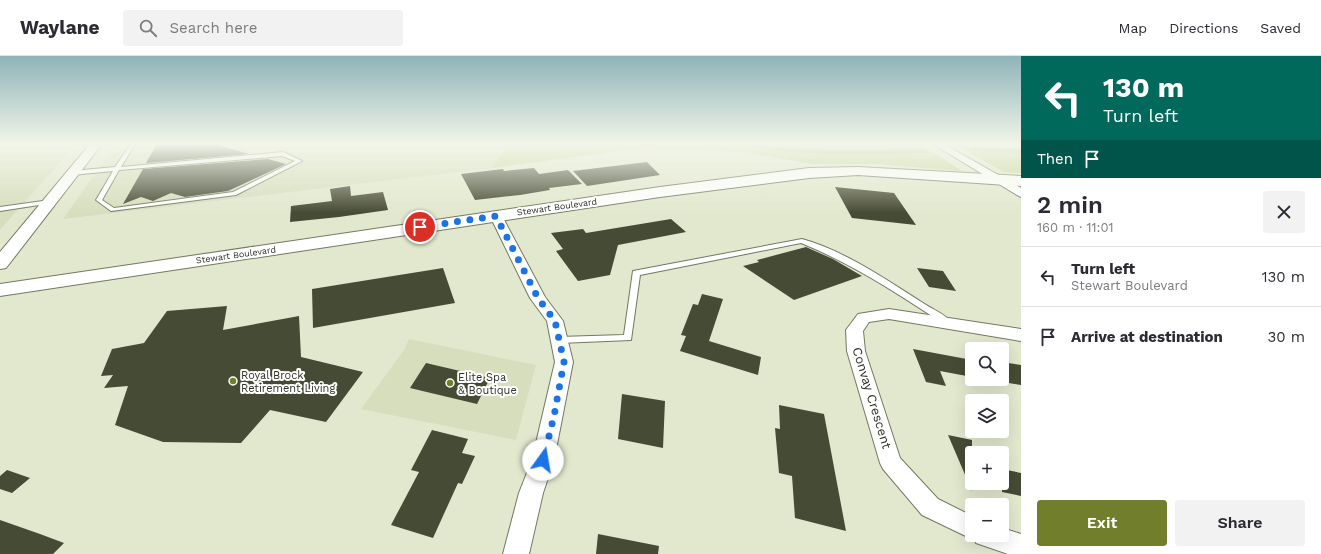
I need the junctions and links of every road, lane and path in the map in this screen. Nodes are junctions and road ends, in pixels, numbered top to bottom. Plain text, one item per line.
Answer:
1 (77, 167) edge
2 (136, 167) edge
3 (287, 167) edge
4 (978, 167) edge
5 (116, 169) junction
6 (72, 173) junction
7 (998, 179) junction
8 (1021, 181) edge
9 (1021, 193) edge
10 (50, 202) junction
11 (0, 209) edge
12 (496, 216) junction
13 (0, 264) edge
14 (0, 290) edge
15 (950, 324) junction
16 (1021, 335) edge
17 (559, 340) junction
18 (965, 524) edge
19 (1008, 542) edge
20 (1021, 546) edge
21 (516, 554) edge

1 - 6 street
2 - 5 lane
3 - 5 lane
4 - 7 street
5 - 6 lane
6 - 10 street
7 - 8 main road, Stewart Boulevard
7 - 9 street
7 - 12 main road, Stewart Boulevard
10 - 11 lane
10 - 13 street
12 - 14 main road, Stewart Boulevard
12 - 17 street
15 - 16 street, Convay Crescent
15 - 17 lane
15 - 18 street, Convay Crescent
17 - 21 street
19 - 20 street

